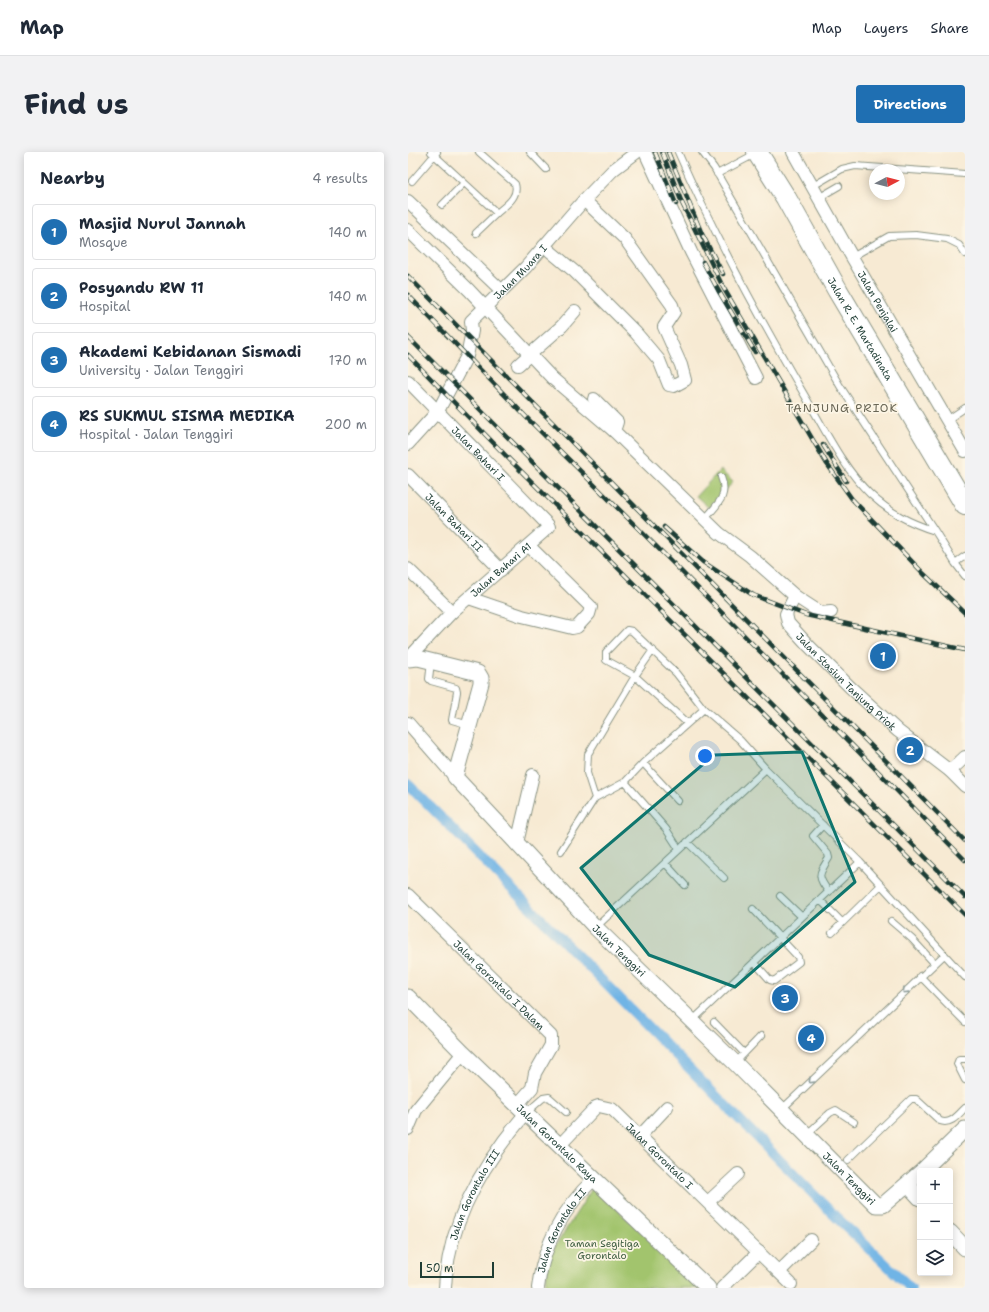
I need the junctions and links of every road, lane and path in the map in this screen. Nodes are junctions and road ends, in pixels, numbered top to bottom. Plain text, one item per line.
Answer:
1 (479, 152) edge
2 (530, 152) edge
3 (637, 152) edge
4 (645, 152) edge
5 (678, 152) edge
6 (702, 152) edge
7 (761, 152) edge
8 (793, 152) edge
9 (434, 153) edge
10 (546, 169) dead end
11 (718, 174) junction
12 (965, 174) edge
13 (412, 181) dead end
14 (464, 183) junction
15 (813, 186) junction
16 (839, 186) dead end
17 (820, 197) junction
18 (408, 200) edge
19 (584, 200) junction
20 (442, 205) dead end
21 (497, 213) junction
22 (408, 230) edge
23 (476, 234) dead end
24 (544, 246) junction
25 (965, 254) edge
26 (852, 257) junction
27 (502, 291) junction
28 (485, 308) junction
29 (574, 311) dead end
30 (530, 354) junction
31 (518, 365) dead end
32 (756, 378) dead end
33 (408, 381) edge
34 (594, 399) dead end
35 (965, 408) edge
36 (438, 411) junction
37 (947, 420) junction
38 (614, 431) junction
39 (408, 444) edge
40 (965, 450) edge
41 (408, 475) edge
42 (721, 476) dead end
43 (965, 489) edge
44 (965, 505) edge
45 (705, 519) junction
46 (549, 526) joint
47 (935, 531) junction
48 (529, 546) junction
49 (965, 556) edge
50 (954, 563) junction
51 (408, 569) edge
52 (501, 570) junction
53 (965, 576) edge
54 (794, 596) junction
55 (469, 598) junction
56 (452, 612) junction
57 (831, 612) dead end
58 (653, 650) junction
59 (408, 659) edge
60 (431, 662) junction
61 (635, 676) junction
62 (704, 709) junction
63 (687, 723) junction
64 (408, 724) edge
65 (469, 725) junction
66 (965, 757) edge
67 (643, 763) junction
68 (766, 769) junction
69 (950, 771) junction
70 (533, 775) dead end
71 (455, 777) junction
72 (625, 782) junction
73 (965, 786) edge
74 (595, 798) junction
75 (678, 800) dead end
76 (822, 824) junction
77 (687, 842) junction
78 (517, 843) junction
79 (679, 849) junction
80 (561, 852) dead end
81 (860, 862) junction
82 (665, 863) junction
83 (724, 878) dead end
84 (685, 885) dead end
85 (881, 885) junction
86 (829, 892) junction
87 (408, 895) edge
88 (780, 896) dead end
89 (820, 900) junction
90 (752, 909) dead end
91 (802, 917) junction
92 (891, 921) dead end
93 (842, 922) junction
94 (595, 927) junction
95 (920, 929) junction
96 (832, 933) dead end
97 (780, 938) junction
98 (912, 939) junction
99 (944, 955) junction
100 (754, 962) junction
101 (934, 963) junction
102 (920, 976) junction
103 (965, 978) edge
104 (408, 997) edge
105 (692, 1021) junction
106 (714, 1022) dead end
107 (965, 1022) edge
108 (761, 1036) dead end
109 (463, 1053) junction
110 (740, 1058) junction
111 (965, 1059) edge
112 (965, 1080) edge
113 (667, 1106) dead end
114 (412, 1107) edge
115 (965, 1108) edge
116 (522, 1109) junction
117 (781, 1110) junction
118 (566, 1112) dead end
119 (854, 1122) dead end
120 (408, 1129) edge
121 (965, 1129) edge
122 (806, 1135) junction
123 (639, 1136) junction
124 (559, 1146) junction
125 (848, 1160) dead end
126 (925, 1168) edge
127 (738, 1174) dead end
128 (917, 1176) edge
129 (594, 1179) junction
130 (908, 1185) junction
131 (917, 1195) edge
132 (708, 1202) junction
133 (953, 1235) edge
134 (811, 1240) dead end
135 (965, 1248) edge
136 (759, 1252) junction
137 (779, 1272) junction
138 (791, 1284) dead end
139 (445, 1288) edge
140 (538, 1288) edge
141 (708, 1288) edge
142 (722, 1288) edge

1 - 21 lane
2 - 10 lane
3 - 19 street, Jalan Muara I
4 - 32 street
5 - 47 lane
6 - 11 lane
7 - 11 lane
7 - 43 highway, Jalan R. E. Martadinata
7 - 44 highway, Jalan R. E. Martadinata
8 - 15 street, Jalan Penjalai
9 - 13 lane
9 - 14 lane
11 - 47 lane
12 - 15 lane
14 - 20 lane
14 - 21 lane
15 - 17 street, Jalan Penjalai
16 - 17 lane
17 - 26 street, Jalan Penjalai
18 - 27 street
19 - 24 street, Jalan Muara I
19 - 24 street
21 - 23 lane
22 - 28 street
24 - 27 street, Jalan Muara I
25 - 26 lane
26 - 37 street, Jalan Penjalai
27 - 28 street, Jalan Muara I
28 - 30 street
28 - 36 street, Jalan Muara I
29 - 30 street
30 - 31 street
30 - 38 street
33 - 36 street, Jalan Bahari I
34 - 38 street
35 - 37 lane
36 - 39 street, Jalan Muara I
36 - 46 street, Jalan Bahari I
37 - 40 street, Jalan Penjalai
38 - 45 street
41 - 52 street, Jalan Bahari II
42 - 45 lane
45 - 54 street
46 - 48 street, Jalan Bahari A1
47 - 50 lane
48 - 52 street, Jalan Bahari A1
48 - 55 street
49 - 50 lane
50 - 53 lane
51 - 56 street
52 - 55 street, Jalan Bahari A1
54 - 57 street
54 - 69 street, Jalan Stasiun Tanjung Priok
55 - 56 street, Jalan Bahari A1
56 - 59 street, Jalan Bahari A1
58 - 61 lane
58 - 61 lane
58 - 62 lane
59 - 60 street
60 - 65 lane
60 - 65 street
61 - 63 lane
61 - 74 lane
62 - 63 lane
62 - 68 lane
63 - 67 lane
64 - 71 street
65 - 71 street
66 - 69 street
67 - 72 lane
67 - 75 lane
68 - 76 lane
68 - 77 lane
69 - 73 street, Jalan Stasiun Tanjung Priok
70 - 78 street
71 - 78 street, Jalan Tenggiri
72 - 74 lane
72 - 79 lane
74 - 80 lane
76 - 81 lane
76 - 86 lane
77 - 79 lane
77 - 83 lane
78 - 94 street, Jalan Tenggiri
79 - 82 lane
81 - 85 lane
81 - 86 lane
82 - 84 lane
82 - 94 lane
85 - 93 lane
85 - 95 lane
86 - 89 lane
87 - 116 street, Jalan Gorontalo I Dalam
88 - 91 lane
89 - 91 lane
89 - 93 lane
90 - 97 lane
91 - 97 lane
92 - 98 lane
93 - 96 lane
94 - 105 street, Jalan Tenggiri
95 - 98 lane
95 - 99 lane
97 - 100 lane
97 - 100 lane
98 - 101 lane
99 - 101 lane
99 - 103 lane
100 - 105 lane
101 - 102 lane
102 - 107 lane
102 -> 117 lane
104 - 109 street, Jalan Gorontalo Raya
105 - 110 street, Jalan Tenggiri
106 - 110 lane
108 - 110 lane
109 - 114 street
109 - 116 street, Jalan Gorontalo Raya
110 - 117 street, Jalan Tenggiri
111 - 112 lane
113 - 123 street
114 - 120 street
115 - 125 lane
116 - 118 lane
116 - 124 street, Jalan Gorontalo Raya
116 - 139 street, Jalan Gorontalo III
117 - 122 street, Jalan Tenggiri
119 - 122 lane
121 - 126 street, Jalan Tenggiri
122 - 130 street, Jalan Tenggiri
123 - 124 street, Jalan Gorontalo I
123 - 132 street, Jalan Gorontalo I
124 - 129 street, Jalan Gorontalo Raya
127 - 132 street
128 - 130 street, Jalan Tenggiri
129 - 140 street, Jalan Gorontalo II
129 - 141 street, Jalan Gorontalo Raya
130 - 131 street
132 - 136 street, Jalan Gorontalo I
133 - 135 street
134 - 137 street
136 - 137 street, Jalan Gorontalo I
136 - 142 street
137 - 138 street, Jalan Gorontalo I

